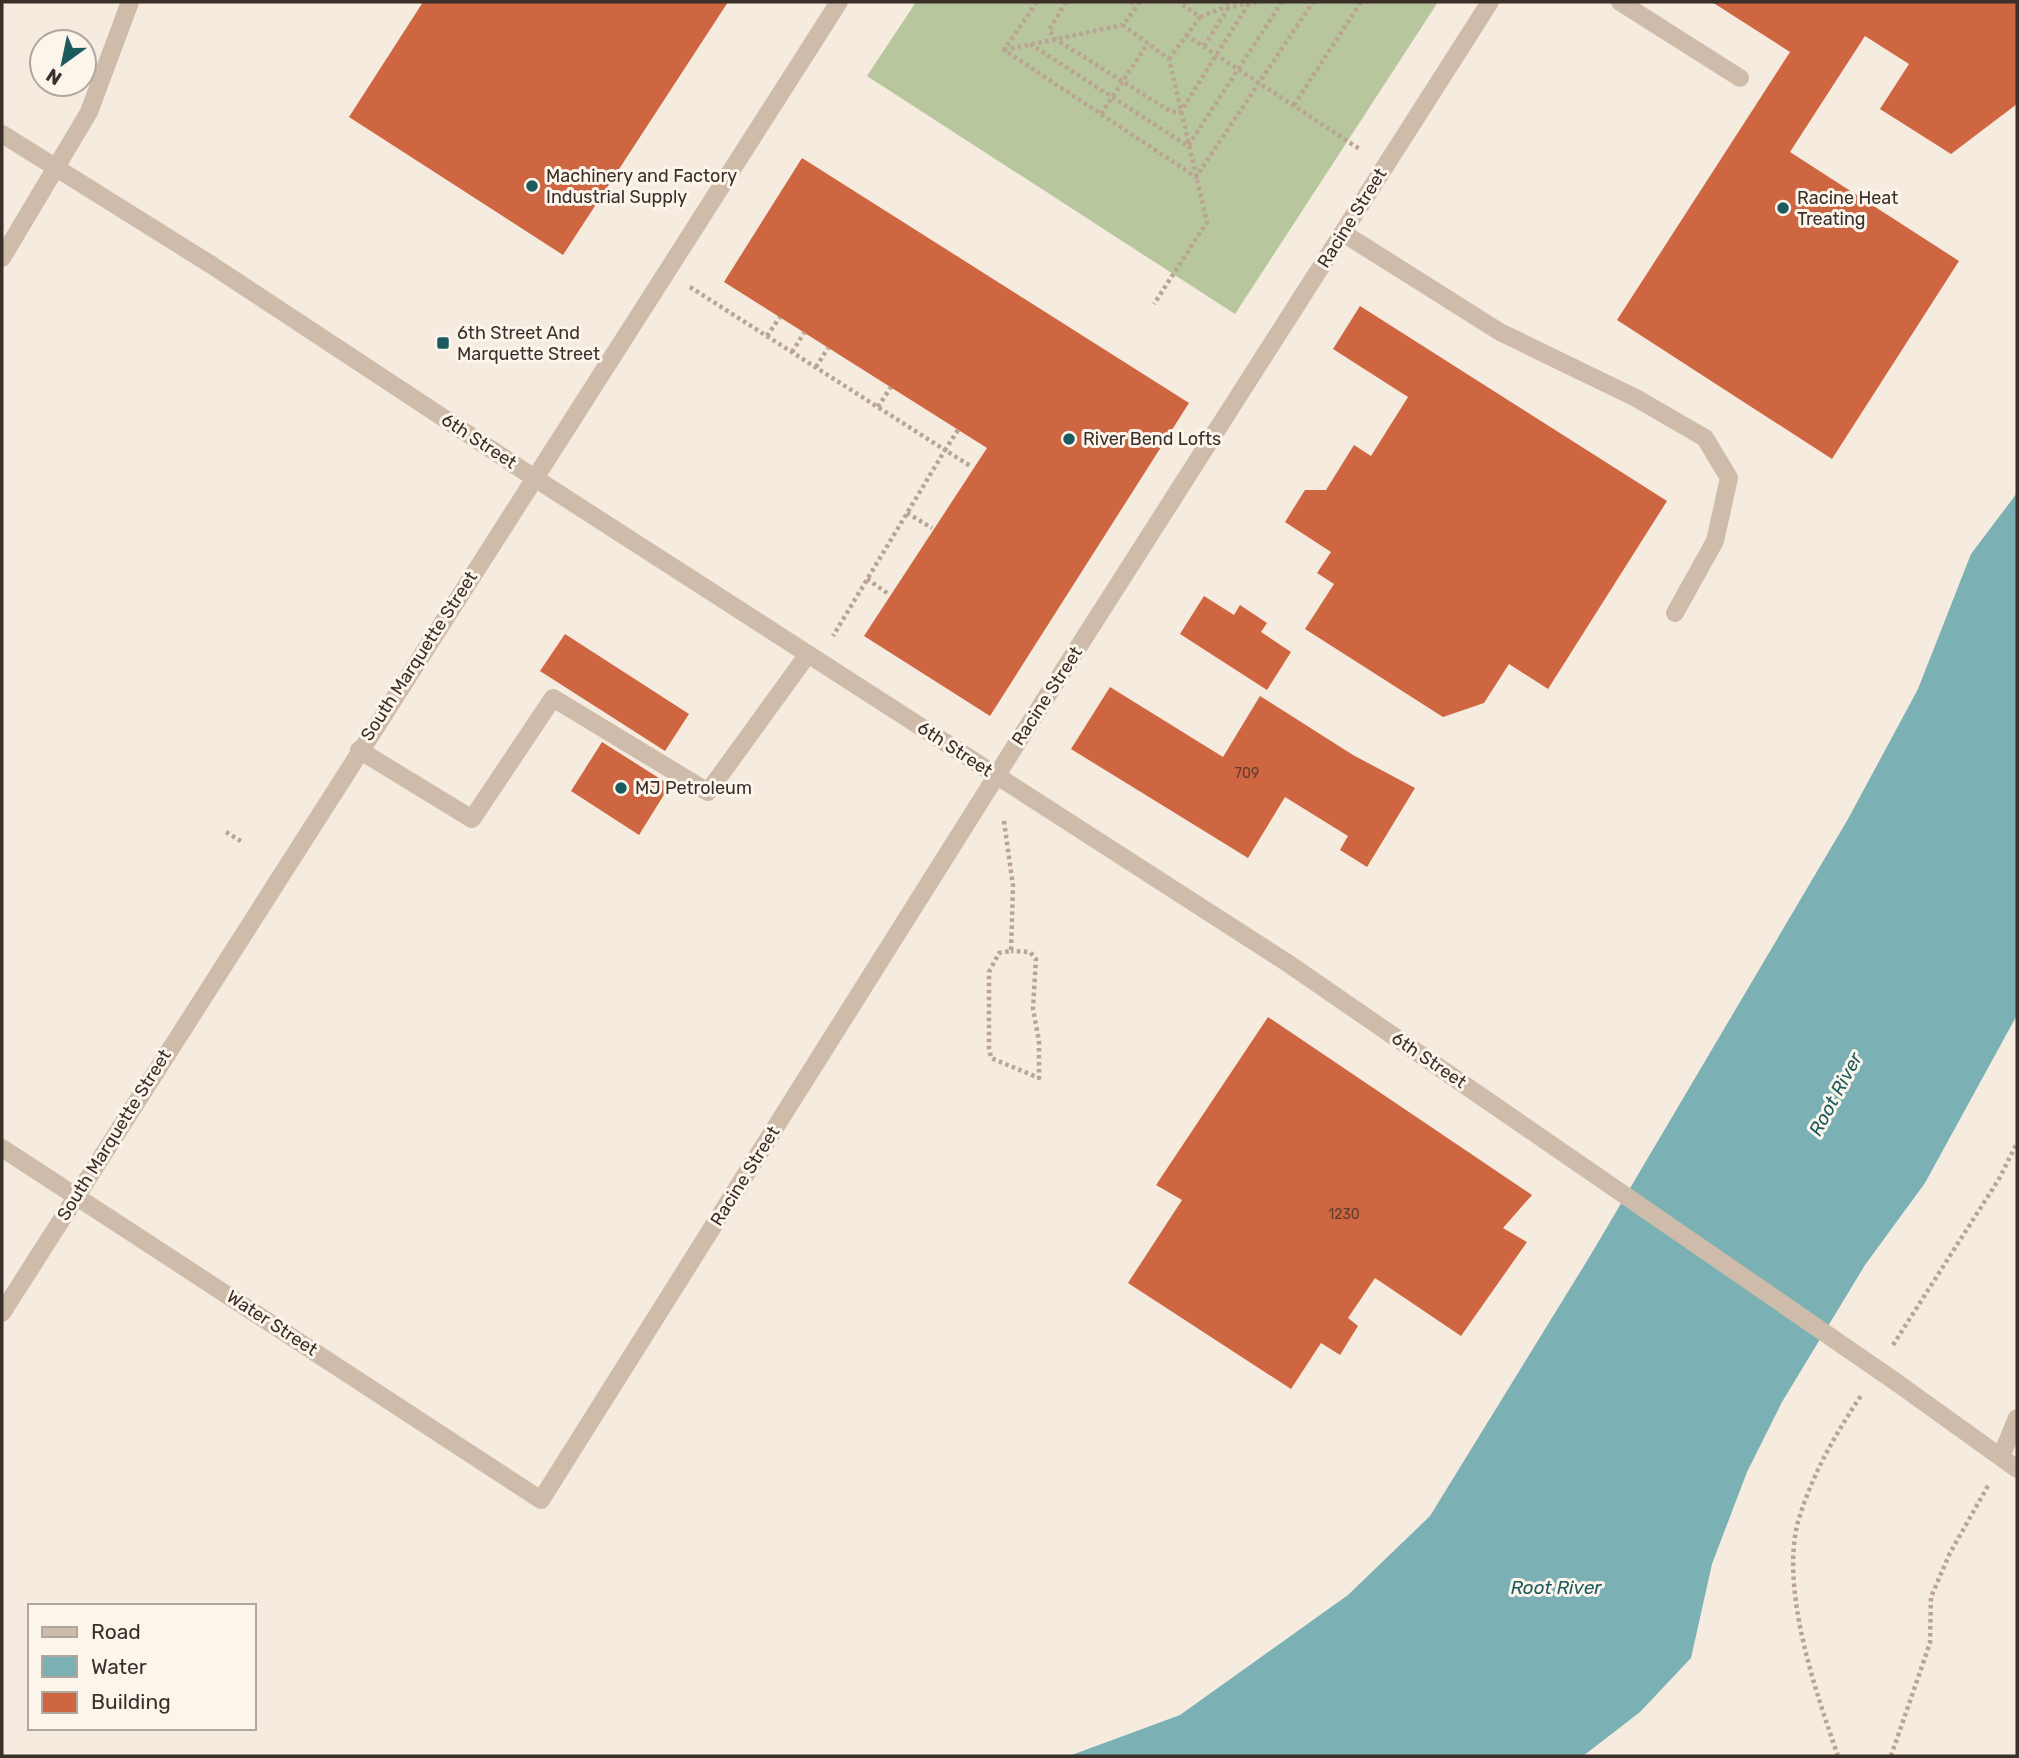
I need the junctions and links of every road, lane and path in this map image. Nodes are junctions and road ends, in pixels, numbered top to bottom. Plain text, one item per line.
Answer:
1 (130, 2) edge
2 (839, 2) edge
3 (1037, 2) edge
4 (1066, 2) edge
5 (1131, 2) edge
6 (1179, 2) edge
7 (1258, 2) edge
8 (1282, 2) edge
9 (1312, 2) edge
10 (1361, 2) edge
11 (1490, 2) edge
12 (1620, 2) edge
13 (1249, 3) edge
14 (1139, 4) edge
15 (1228, 4) edge
16 (1200, 17) junction
17 (1123, 25) junction
18 (1186, 35) junction
19 (1055, 39) junction
20 (1147, 43) junction
21 (1030, 44) junction
22 (1204, 46) junction
23 (1004, 50) junction
24 (1217, 55) junction
25 (1169, 59) junction
26 (1239, 69) junction
27 (1740, 78) dead end
28 (1123, 81) junction
29 (1260, 82) junction
30 (1112, 97) junction
31 (1294, 105) junction
32 (1180, 113) junction
33 (1101, 114) junction
34 (2, 134) edge
35 (1188, 146) junction
36 (1385, 167) junction
37 (1196, 177) junction
38 (1343, 233) junction
39 (2, 258) edge
40 (666, 271) junction
41 (1154, 304) dead end
42 (780, 317) dead end
43 (804, 333) dead end
44 (767, 336) junction
45 (828, 348) dead end
46 (792, 352) junction
47 (816, 367) junction
48 (891, 387) dead end
49 (878, 408) junction
50 (958, 430) dead end
51 (945, 450) junction
52 (972, 467) dead end
53 (533, 478) junction
54 (907, 513) junction
55 (932, 528) dead end
56 (867, 579) junction
57 (890, 595) dead end
58 (1675, 613) dead end
59 (813, 657) junction
60 (359, 750) junction
61 (997, 775) junction
62 (226, 832) dead end
63 (244, 843) dead end
64 (1012, 951) junction
65 (2017, 1143) edge
66 (2, 1148) edge
67 (76, 1195) junction
68 (2, 1313) edge
69 (1909, 1322) dead end
70 (2017, 1418) edge
71 (1831, 1441) dead end
72 (2001, 1457) junction
73 (2017, 1469) edge
74 (541, 1500) joint
75 (1838, 1756) edge
76 (1891, 1756) edge

1 - 39 street
2 - 40 street, South Marquette Street
3 - 23 path
4 - 19 path
5 - 14 path
6 - 16 path
7 - 13 path
8 - 26 path
9 - 29 path
10 - 31 path
11 - 36 street, Racine Street
12 - 27 street
13 - 15 path
13 - 24 path
14 - 17 path
15 - 16 path
15 - 22 path
16 - 18 path
17 - 19 path
17 - 20 path
18 - 22 path
18 - 25 path
19 - 21 path
19 - 28 path
20 - 25 path
20 - 28 path
21 - 23 path
21 - 30 path
22 - 24 path
23 - 33 path
24 - 26 path
24 - 32 path
25 - 32 path
26 - 29 path
26 - 35 path
28 - 30 path
28 - 32 path
29 - 31 path
29 - 37 path
30 - 33 path
30 - 35 path
31 - 36 path
32 - 35 path
33 - 37 path
34 - 53 street, 6th Street, bridge
35 - 37 path
36 - 38 street, Racine Street
37 - 41 path
38 - 58 street
38 - 61 street, Racine Street
40 - 44 path
40 - 53 street, South Marquette Street
42 - 44 path
43 - 46 path
44 - 46 path
45 - 47 path
46 - 47 path
47 - 49 path
48 - 49 path
49 - 51 path
50 - 51 path
51 - 52 path
51 - 54 path
53 - 59 street, 6th Street
53 - 60 street, South Marquette Street
54 - 55 path
54 - 56 path
56 - 57 path
56 - 59 path
59 - 60 street
59 - 61 street, 6th Street
60 - 67 street, South Marquette Street
61 - 64 path
61 - 72 street, 6th Street, bridge
61 - 74 street, Racine Street
62 - 63 path
64 - 64 path
65 - 69 path
66 - 67 street, Water Street
67 - 68 street, South Marquette Street
67 - 74 street, Water Street
70 - 72 street
71 - 75 path
72 - 73 street, 6th Street
72 - 76 path

